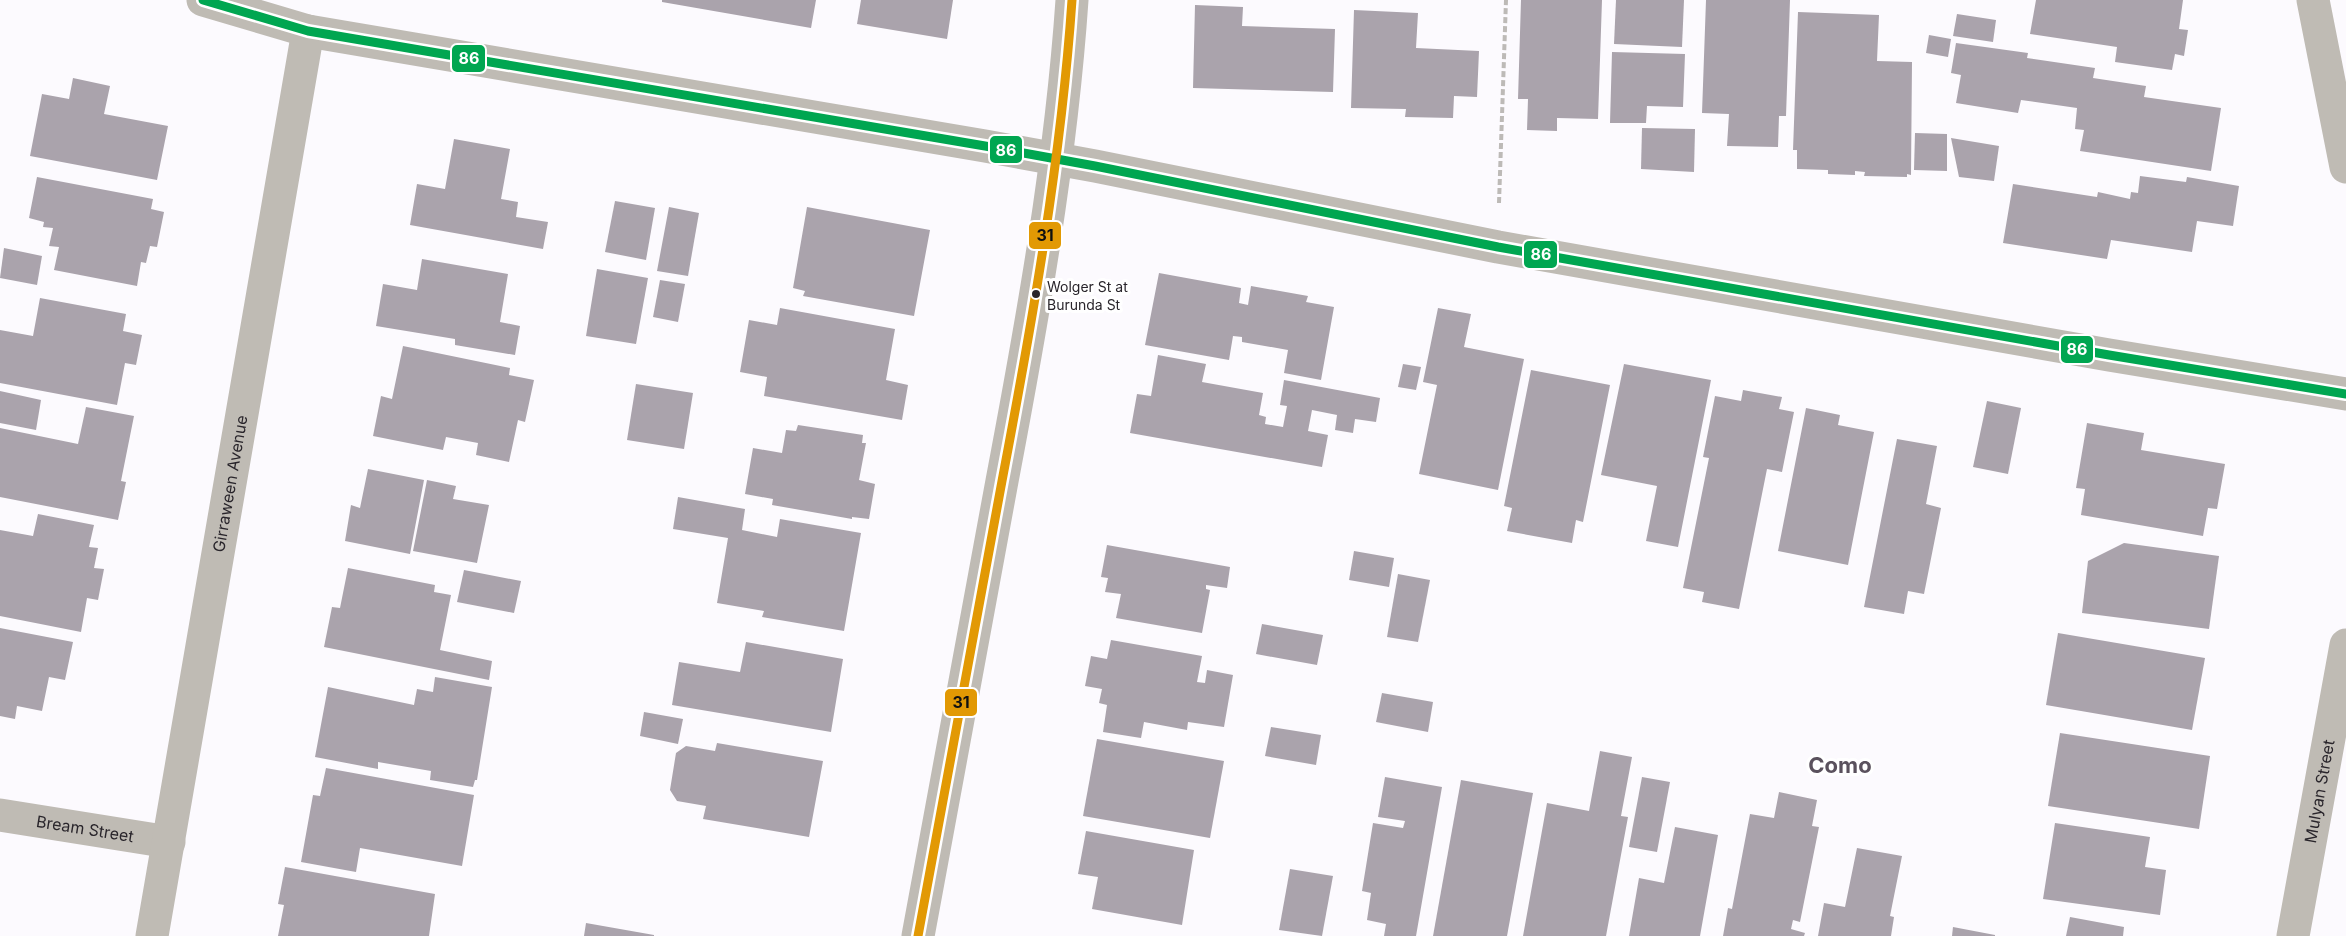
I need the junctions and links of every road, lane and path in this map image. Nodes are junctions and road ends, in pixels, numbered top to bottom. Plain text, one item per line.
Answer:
1 (1072, 0) edge
2 (1506, 0) edge
3 (2313, 0) edge
4 (221, 3) edge
5 (309, 31) junction
6 (1055, 159) junction
7 (2346, 167) edge
8 (1498, 247) junction
9 (2346, 394) edge
10 (2346, 645) edge
11 (0, 815) edge
12 (169, 842) junction
13 (152, 936) edge
14 (918, 936) edge
15 (2293, 936) edge

1 - 6 street
2 - 8 path
3 - 7 street
4 - 5 street
5 - 6 street
5 - 12 street, Girraween Avenue
6 - 8 street
6 - 14 street
8 - 9 street
10 - 15 street, Mulyan Street
11 - 12 street, Bream Street
12 - 13 street, Girraween Avenue

